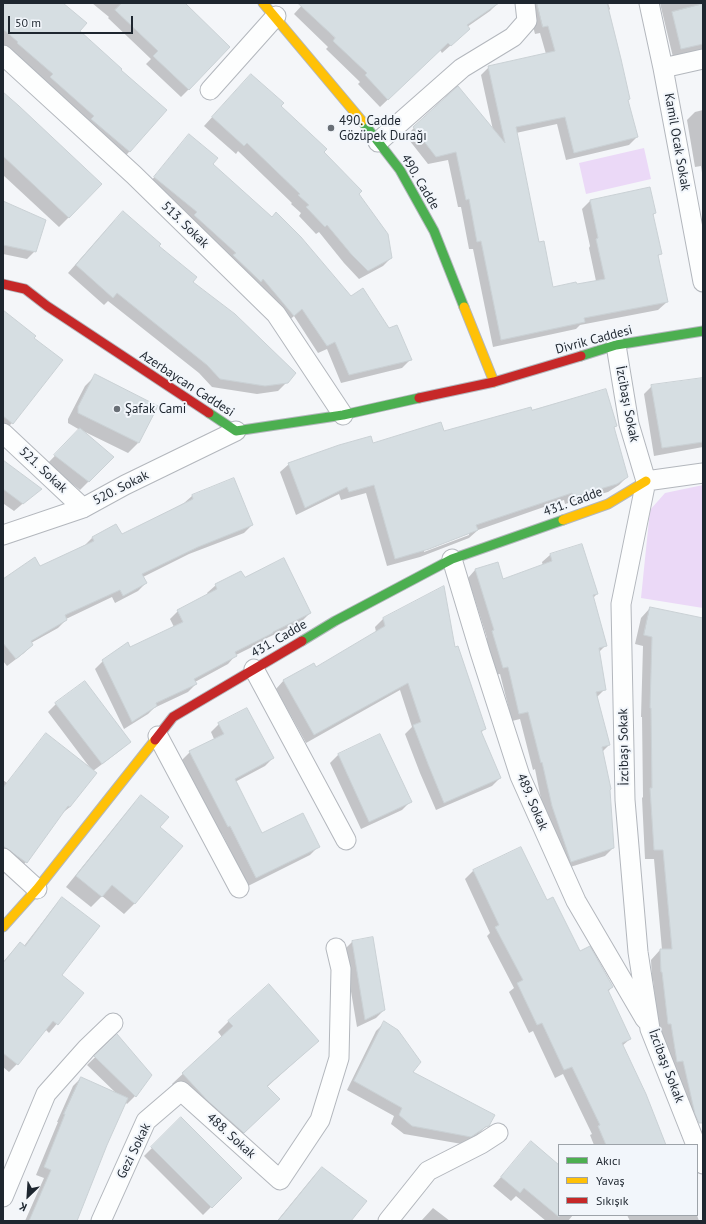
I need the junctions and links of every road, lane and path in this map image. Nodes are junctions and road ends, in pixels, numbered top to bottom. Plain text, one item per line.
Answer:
1 (525, 3) edge
2 (649, 3) edge
3 (270, 10) edge
4 (3, 55) edge
5 (703, 59) edge
6 (663, 68) junction
7 (210, 90) dead end
8 (378, 142) junction
9 (703, 282) edge
10 (3, 284) edge
11 (703, 331) edge
12 (616, 345) junction
13 (494, 382) junction
14 (343, 415) junction
15 (236, 431) junction
16 (3, 433) edge
17 (703, 473) edge
18 (646, 482) junction
19 (83, 508) junction
20 (3, 535) edge
21 (452, 559) junction
22 (254, 669) junction
23 (158, 736) junction
24 (346, 840) dead end
25 (3, 858) edge
26 (238, 888) dead end
27 (37, 889) junction
28 (3, 927) edge
29 (336, 948) dead end
30 (113, 1023) dead end
31 (650, 1028) junction
32 (181, 1091) joint
33 (696, 1122) edge
34 (498, 1133) dead end
35 (697, 1144) edge
36 (698, 1149) edge
37 (703, 1164) edge
38 (3, 1197) edge
39 (101, 1221) edge
40 (388, 1221) edge

1 - 8 street
2 - 6 street, Kamil Ocak Sokak
3 - 7 street
3 - 8 street, 490. Cadde
4 - 14 street, 513. Sokak
5 - 6 street
6 - 9 street, Kamil Ocak Sokak
8 - 13 street, 490. Cadde
10 - 15 street, Azerbaycan Caddesi
11 - 12 street, Divrik Caddesi
12 - 13 street, Divrik Caddesi
12 - 18 street, İzcibaşı Sokak
13 - 14 street, Azerbaycan Caddesi
14 - 15 street, Azerbaycan Caddesi
15 - 19 street, 520. Sokak
16 - 19 street, 521. Sokak
17 - 18 street
18 - 21 street, 431. Cadde
18 - 31 street, İzcibaşı Sokak
19 - 20 street, 520. Sokak
21 - 22 street, 431. Cadde
21 - 31 street, 489. Sokak
22 - 23 street, 431. Cadde
22 - 24 street
23 - 26 street
23 - 27 street, 431. Cadde
25 - 27 street
27 - 28 street, 431. Cadde
29 - 32 street, 488. Sokak
30 - 38 street
31 - 33 street, İzcibaşı Sokak
32 - 39 street, Gezi Sokak
33 - 35 street, İzcibaşı Sokak
34 - 40 street
36 - 37 street, İzcibaşı Sokak

